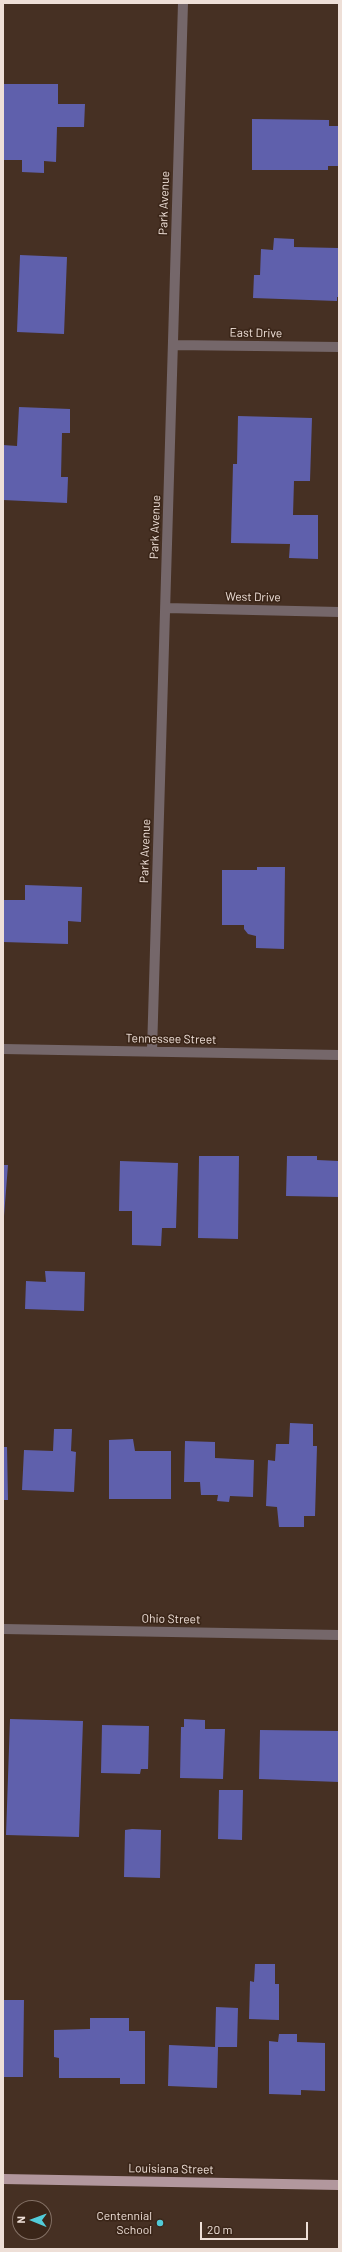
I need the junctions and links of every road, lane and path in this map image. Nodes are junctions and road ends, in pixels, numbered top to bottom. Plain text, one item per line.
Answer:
1 (183, 3) edge
2 (173, 345) junction
3 (339, 347) edge
4 (166, 608) junction
5 (339, 612) edge
6 (3, 1049) edge
7 (152, 1051) junction
8 (339, 1054) edge
9 (3, 1629) edge
10 (339, 1635) edge
11 (3, 2179) edge
12 (339, 2185) edge

1 - 2 street, Park Avenue
2 - 3 street, East Drive
2 - 4 street, Park Avenue
4 - 5 street, West Drive
4 - 7 street, Park Avenue
6 - 7 street, Tennessee Street
7 - 8 street, Tennessee Street
9 - 10 street, Ohio Street
11 - 12 main road, Louisiana Street

